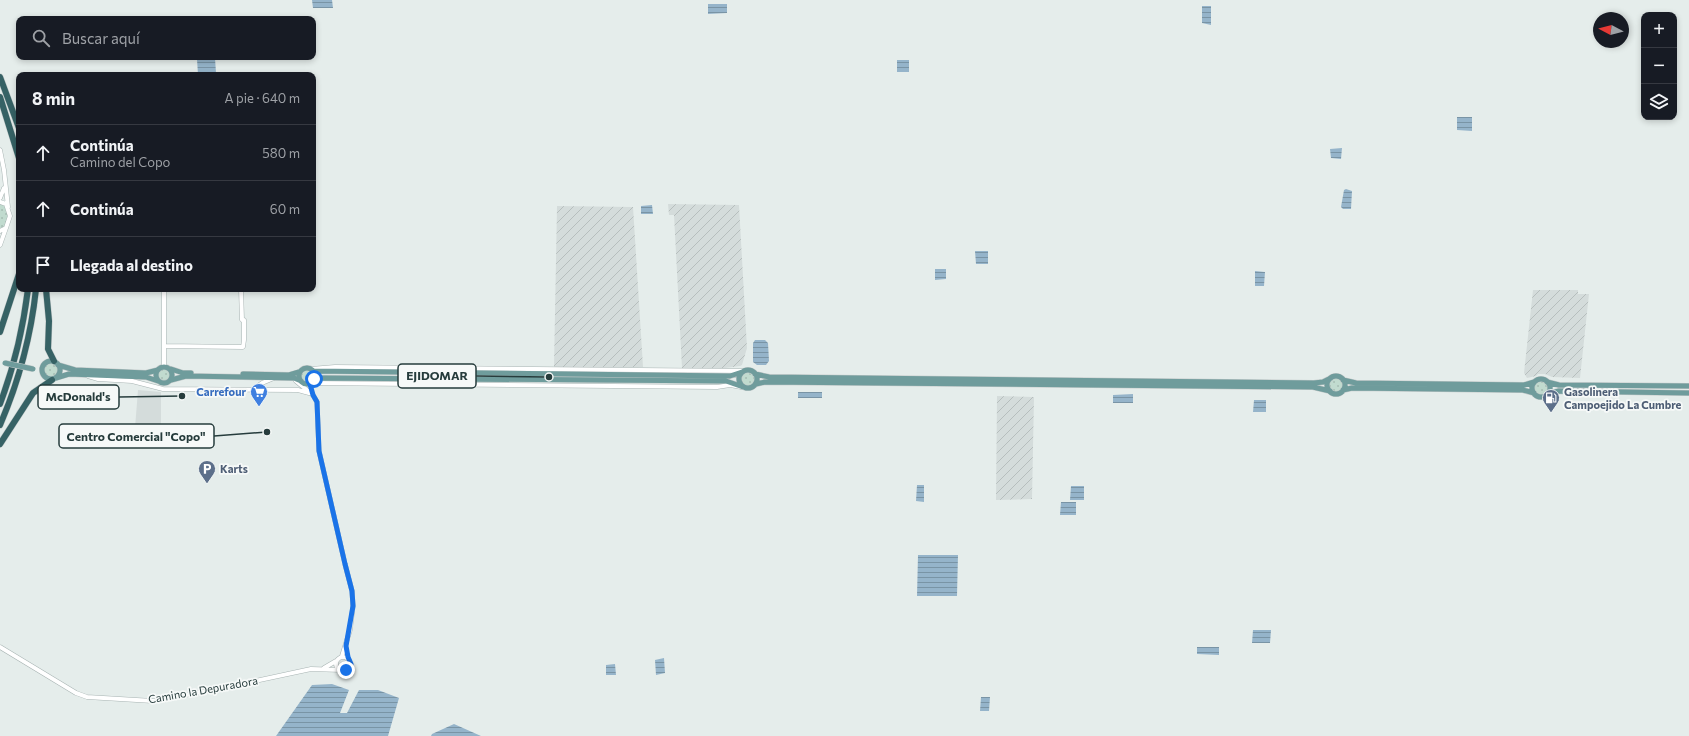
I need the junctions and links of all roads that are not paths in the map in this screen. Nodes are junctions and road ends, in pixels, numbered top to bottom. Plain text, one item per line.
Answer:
1 (0, 77) edge
2 (0, 97) edge
3 (16, 120) edge
4 (16, 148) edge
5 (0, 150) edge
6 (5, 184) junction
7 (0, 198) edge
8 (0, 202) edge
9 (8, 207) junction
10 (6, 228) junction
11 (0, 231) edge
12 (0, 245) edge
13 (16, 283) edge
14 (28, 292) edge
15 (36, 292) edge
16 (46, 292) edge
17 (164, 292) edge
18 (242, 292) edge
19 (0, 332) edge
20 (164, 346) junction
21 (3, 363) edge
22 (56, 363) junction
23 (42, 365) junction
24 (164, 367) junction
25 (34, 369) junction
26 (171, 369) junction
27 (158, 370) junction
28 (312, 370) junction
29 (743, 371) junction
30 (300, 372) junction
31 (755, 374) junction
32 (84, 375) junction
33 (43, 376) junction
34 (274, 378) junction
35 (288, 378) junction
36 (1331, 378) junction
37 (54, 379) junction
38 (158, 380) junction
39 (171, 380) junction
40 (1343, 380) junction
41 (1534, 382) junction
42 (1547, 382) junction
43 (308, 383) junction
44 (756, 384) junction
45 (1689, 386) edge
46 (745, 387) junction
47 (254, 390) junction
48 (1344, 390) junction
49 (1330, 391) junction
50 (1534, 393) junction
51 (1689, 393) edge
52 (1547, 394) junction
53 (313, 395) junction
54 (0, 404) edge
55 (0, 425) edge
56 (0, 444) edge
57 (346, 646) junction
58 (0, 647) edge
59 (342, 656) junction
60 (348, 657) junction
61 (336, 661) junction
62 (322, 668) junction
63 (341, 670) junction

1 - 3 highway
2 - 4 highway
5 - 6 street
6 - 7 street
6 - 9 street
8 - 9 street
9 - 10 street
10 - 11 street
10 - 12 street
13 - 19 highway
14 - 54 highway
15 - 55 highway
16 - 22 highway
17 - 20 street
18 - 20 street
20 - 24 street
21 - 25 main road, bridge
22 - 23 main road
22 - 27 main road
22 - 37 main road
23 - 25 main road
23 - 33 main road
24 - 26 main road
24 - 27 main road
25 - 33 main road
26 - 30 main road
26 - 39 main road
27 - 38 main road
28 - 29 main road
28 - 30 main road
28 - 43 main road
29 - 31 main road
29 - 46 main road
30 - 43 main road
31 - 36 main road
31 - 44 main road
32 - 37 main road
32 - 38 main road
32 - 47 street
33 - 37 main road
34 - 35 main road
34 - 39 main road
34 - 47 street
35 - 43 street
35 - 43 main road
36 - 40 main road
36 - 49 main road
37 - 56 highway
38 - 39 main road
40 - 41 main road
40 - 48 main road
41 - 42 main road
41 - 50 main road
42 - 45 main road
42 - 52 main road
43 - 46 main road
43 - 53 street
44 - 46 main road
44 - 49 main road
47 - 53 street
48 - 49 main road
48 - 50 main road
50 - 52 main road
51 - 52 main road
53 - 57 street
57 - 59 street
57 - 60 street
58 - 62 street, Camino la Depuradora
59 - 60 street
59 - 61 street
60 - 63 street
61 - 62 street, Camino la Depuradora
61 - 63 street
62 - 63 street, Camino la Depuradora

